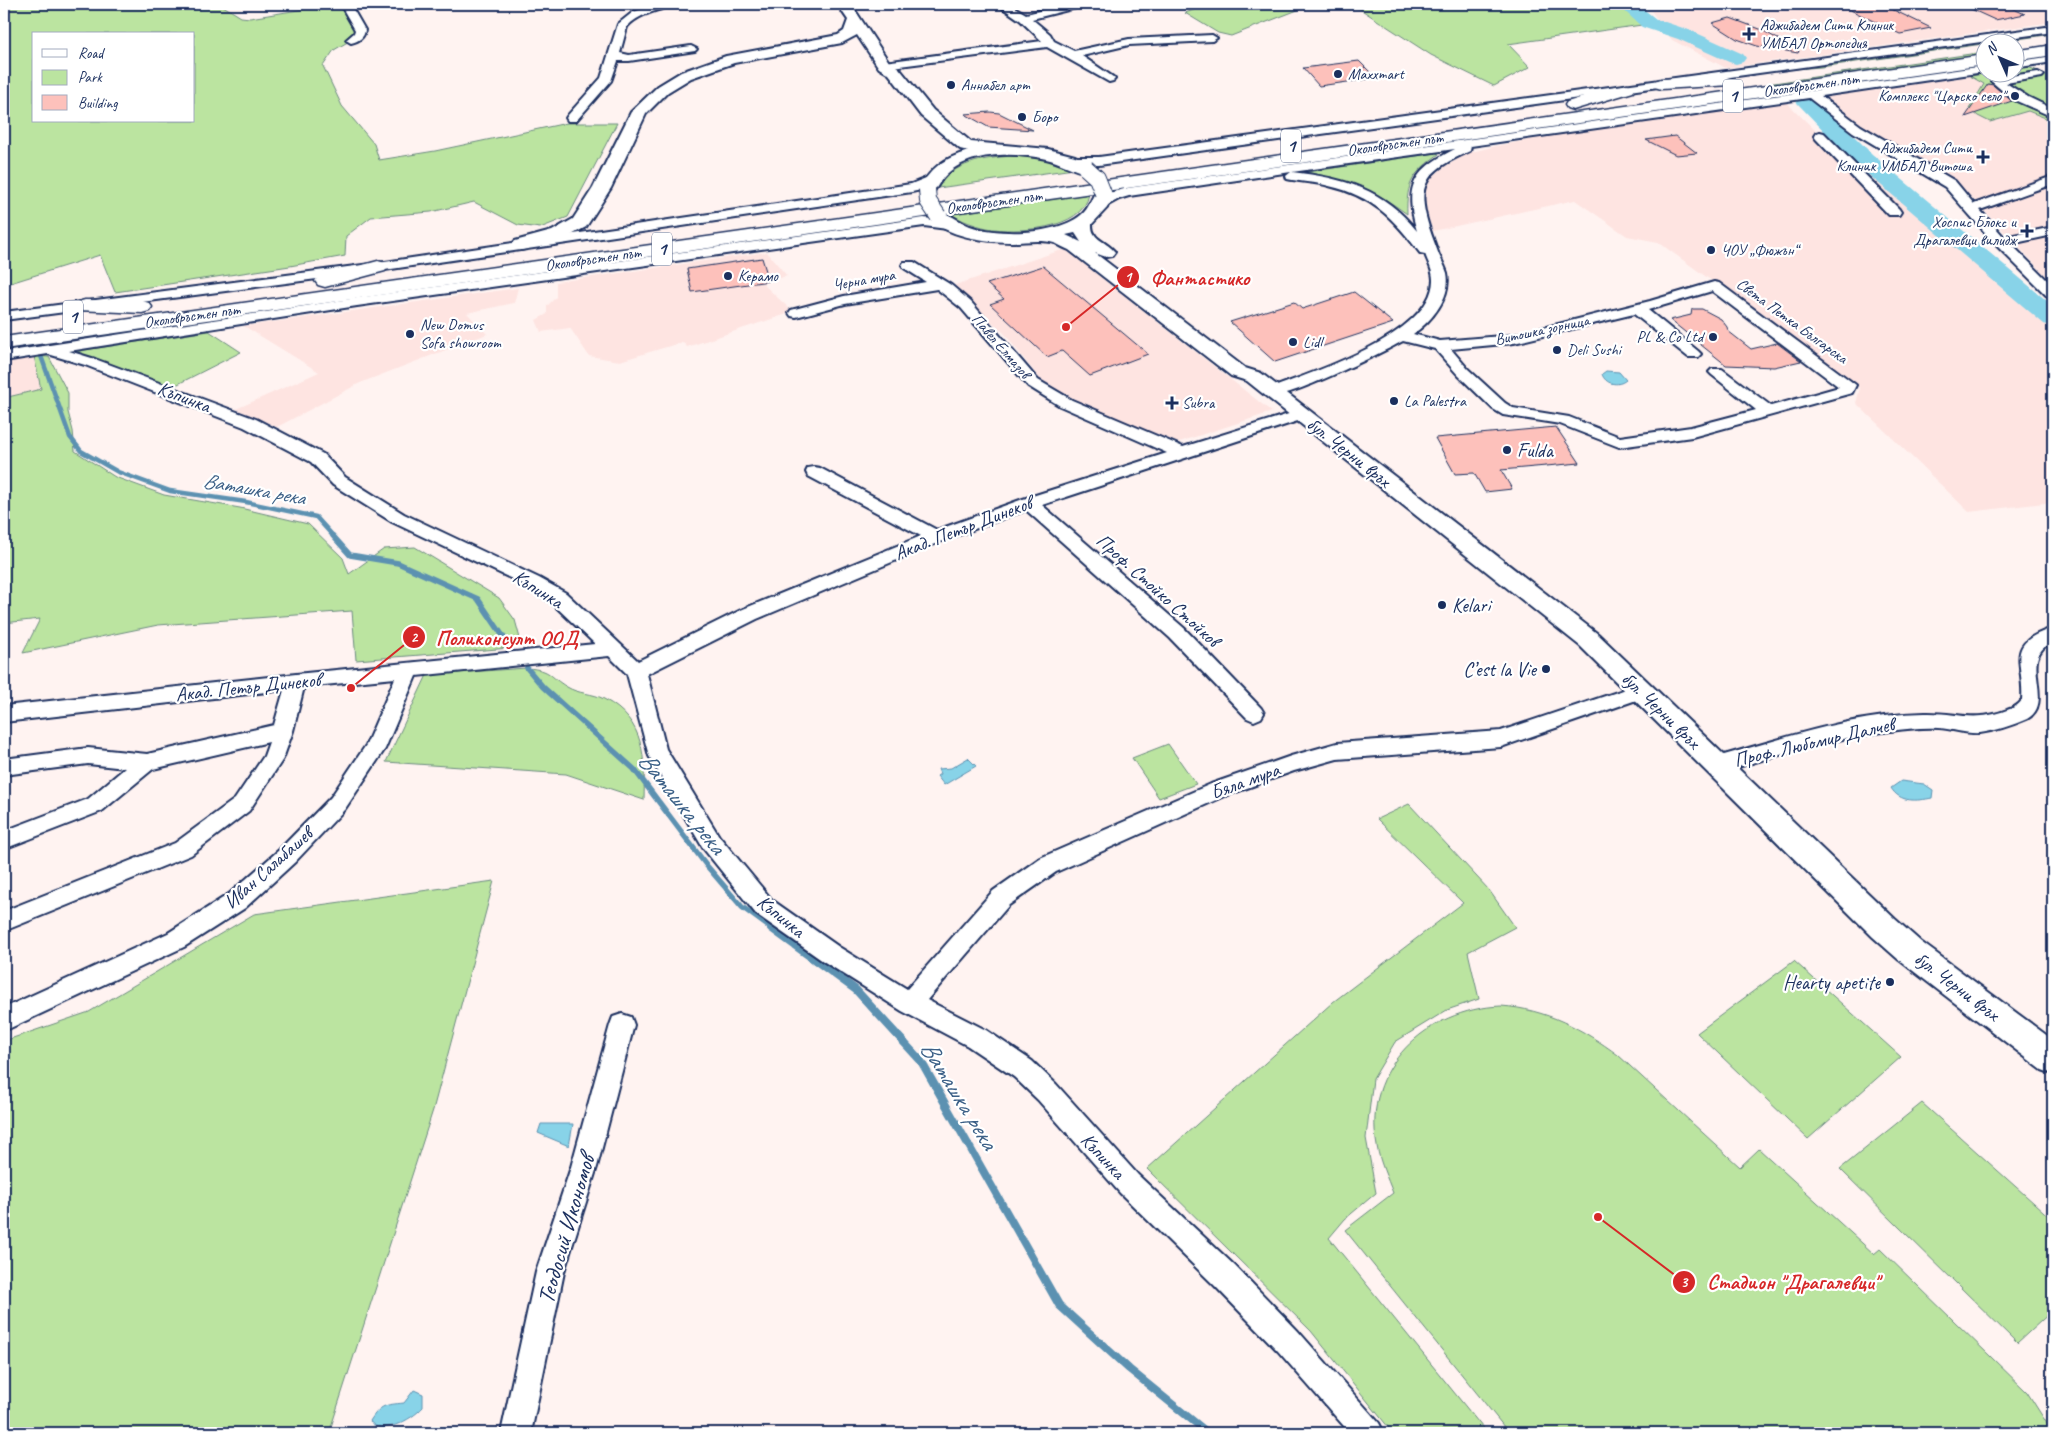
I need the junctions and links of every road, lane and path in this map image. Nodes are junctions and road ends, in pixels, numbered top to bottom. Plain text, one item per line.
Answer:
1 (345, 4) edge
2 (668, 4) edge
3 (844, 4) edge
4 (1002, 4) edge
5 (1080, 4) edge
6 (1024, 18) junction
7 (854, 21) junction
8 (2053, 29) edge
9 (1212, 38) dead end
10 (2053, 38) edge
11 (351, 40) dead end
12 (2024, 42) edge
13 (1049, 43) junction
14 (1974, 48) edge
15 (691, 49) dead end
16 (2053, 50) edge
17 (614, 54) junction
18 (2024, 54) edge
19 (1073, 55) junction
20 (2053, 59) edge
21 (1974, 61) edge
22 (2024, 63) edge
23 (884, 65) junction
24 (2024, 69) edge
25 (1974, 70) edge
26 (1884, 74) junction
27 (1109, 79) dead end
28 (2024, 79) edge
29 (1737, 81) junction
30 (1998, 82) edge
31 (1661, 84) junction
32 (1627, 89) junction
33 (1810, 93) junction
34 (1577, 111) junction
35 (2053, 113) edge
36 (1661, 114) junction
37 (572, 118) dead end
38 (1832, 137) dead end
39 (1851, 139) dead end
40 (1874, 140) junction
41 (1481, 142) junction
42 (999, 151) junction
43 (1080, 164) junction
44 (948, 166) junction
45 (1257, 173) junction
46 (2053, 180) edge
47 (929, 185) junction
48 (1101, 199) junction
49 (1972, 209) junction
50 (1894, 212) dead end
51 (1083, 222) junction
52 (955, 226) junction
53 (2053, 231) edge
54 (1039, 236) junction
55 (2001, 242) junction
56 (521, 246) junction
57 (1434, 261) junction
58 (909, 265) dead end
59 (378, 267) junction
60 (325, 281) junction
61 (939, 284) junction
62 (1714, 286) joint
63 (2051, 290) edge
64 (85, 306) junction
65 (142, 307) junction
66 (1637, 308) junction
67 (796, 313) dead end
68 (5, 316) edge
69 (217, 322) junction
70 (124, 326) junction
71 (78, 333) junction
72 (1403, 336) junction
73 (4, 344) edge
74 (1440, 346) junction
75 (48, 349) junction
76 (4, 354) edge
77 (1693, 354) dead end
78 (1717, 372) dead end
79 (1254, 378) junction
80 (1273, 393) junction
81 (1768, 411) junction
82 (1301, 415) junction
83 (1182, 454) junction
84 (814, 472) dead end
85 (1029, 503) junction
86 (936, 537) junction
87 (2053, 635) edge
88 (612, 650) junction
89 (409, 669) junction
90 (636, 671) junction
91 (296, 681) junction
92 (1642, 691) junction
93 (1254, 713) dead end
94 (4, 714) edge
95 (283, 731) junction
96 (148, 762) junction
97 (1717, 765) junction
98 (4, 767) edge
99 (4, 840) edge
100 (4, 921) edge
101 (910, 1003) junction
102 (4, 1020) edge
103 (622, 1026) dead end
104 (2053, 1059) edge
105 (516, 1433) edge
106 (1368, 1433) edge

1 - 11 street
2 - 17 street
3 - 7 main road
4 - 6 street
5 - 6 street
6 - 13 street
7 - 23 main road
7 - 56 main road
8 - 31 street, Околовръстен път
9 - 19 street
10 - 12 highway
13 - 19 street
13 - 23 street
14 - 29 highway, Околовръстен път / 1
15 - 17 street
16 - 18 highway
17 - 37 street
19 - 27 street
20 - 22 street
21 - 26 highway, Околовръстен път / 1
23 - 42 main road
23 - 44 main road
24 - 28 street
25 - 33 street, Околовръстен път
26 - 33 highway
26 - 34 highway, Околовръстен път / 1
29 - 31 highway
29 - 34 highway, Околовръстен път / 1
30 - 35 street
31 - 32 street, Околовръстен път
32 - 34 highway
32 - 43 street, Околовръстен път
33 - 36 street, Околовръстен път
33 - 40 street
34 - 36 highway
34 - 60 highway, Околовръстен път / 1
34 - 70 highway, Околовръстен път / 1
36 - 41 street, Околовръстен път
38 - 50 street
39 - 40 street
40 - 49 street
41 - 45 street, Околовръстен път
41 - 57 street
42 - 43 main road
42 - 44 main road
43 - 48 main road, bridge
44 - 47 main road
45 - 48 street, Околовръстен път
45 - 57 street
46 - 49 street
47 - 52 main road, bridge
47 - 56 street, Околовръстен път
48 - 51 main road
49 - 55 street
51 - 54 main road
51 - 79 main road, бул. Черни връх
52 - 54 main road
52 - 69 street, Околовръстен път
53 - 55 street
54 - 79 main road, бул. Черни връх
55 - 63 street
56 - 59 street, Околовръстен път
57 - 72 street
58 - 61 street, Павел Елмазов
59 - 60 highway
59 - 64 street, Околовръстен път
60 - 65 highway, Околовръстен път / 1
61 - 67 street, Черна мура
61 - 83 street, Павел Елмазов
62 - 66 street, Витошка зорница
62 - 81 street, Света Петка Българска
64 - 65 highway
64 - 68 street, Околовръстен път
65 - 68 highway, Околовръстен път / 1
66 - 74 street, Витошка зорница
66 - 77 street
69 - 70 highway
69 - 75 street, Околовръстен път
70 - 71 highway, Околовръстен път / 1
71 - 73 highway, Околовръстен път / 1
71 - 76 highway
72 - 74 street
72 - 80 street
74 - 81 street
75 - 76 street, Околовръстен път
75 - 88 street, Къпинка
78 - 81 street
79 - 80 main road, бул. Черни връх
80 - 82 main road, бул. Черни връх
82 - 83 street, Акад. Петър Динеков
82 - 92 main road, бул. Черни връх
83 - 85 street, Акад. Петър Динеков
84 - 86 street
85 - 86 street, Акад. Петър Динеков
85 - 93 street, Проф. Стойко Стойков
86 - 90 street, Акад. Петър Динеков
87 - 97 street, Проф. Любомир Далчев
88 - 89 street, Акад. Петър Динеков
88 - 90 street, Къпинка
89 - 91 street, Акад. Петър Динеков
89 - 102 street, Иван Салабашев
90 - 101 street, Къпинка
91 - 94 street, Акад. Петър Динеков
91 - 95 street
92 - 97 main road, бул. Черни връх
92 - 101 street, Бяла мура
95 - 96 street
95 - 100 street
96 - 98 street
96 - 99 street
97 - 104 main road, бул. Черни връх
101 - 106 street, Къпинка
103 - 105 street, Теодосий Икономов

